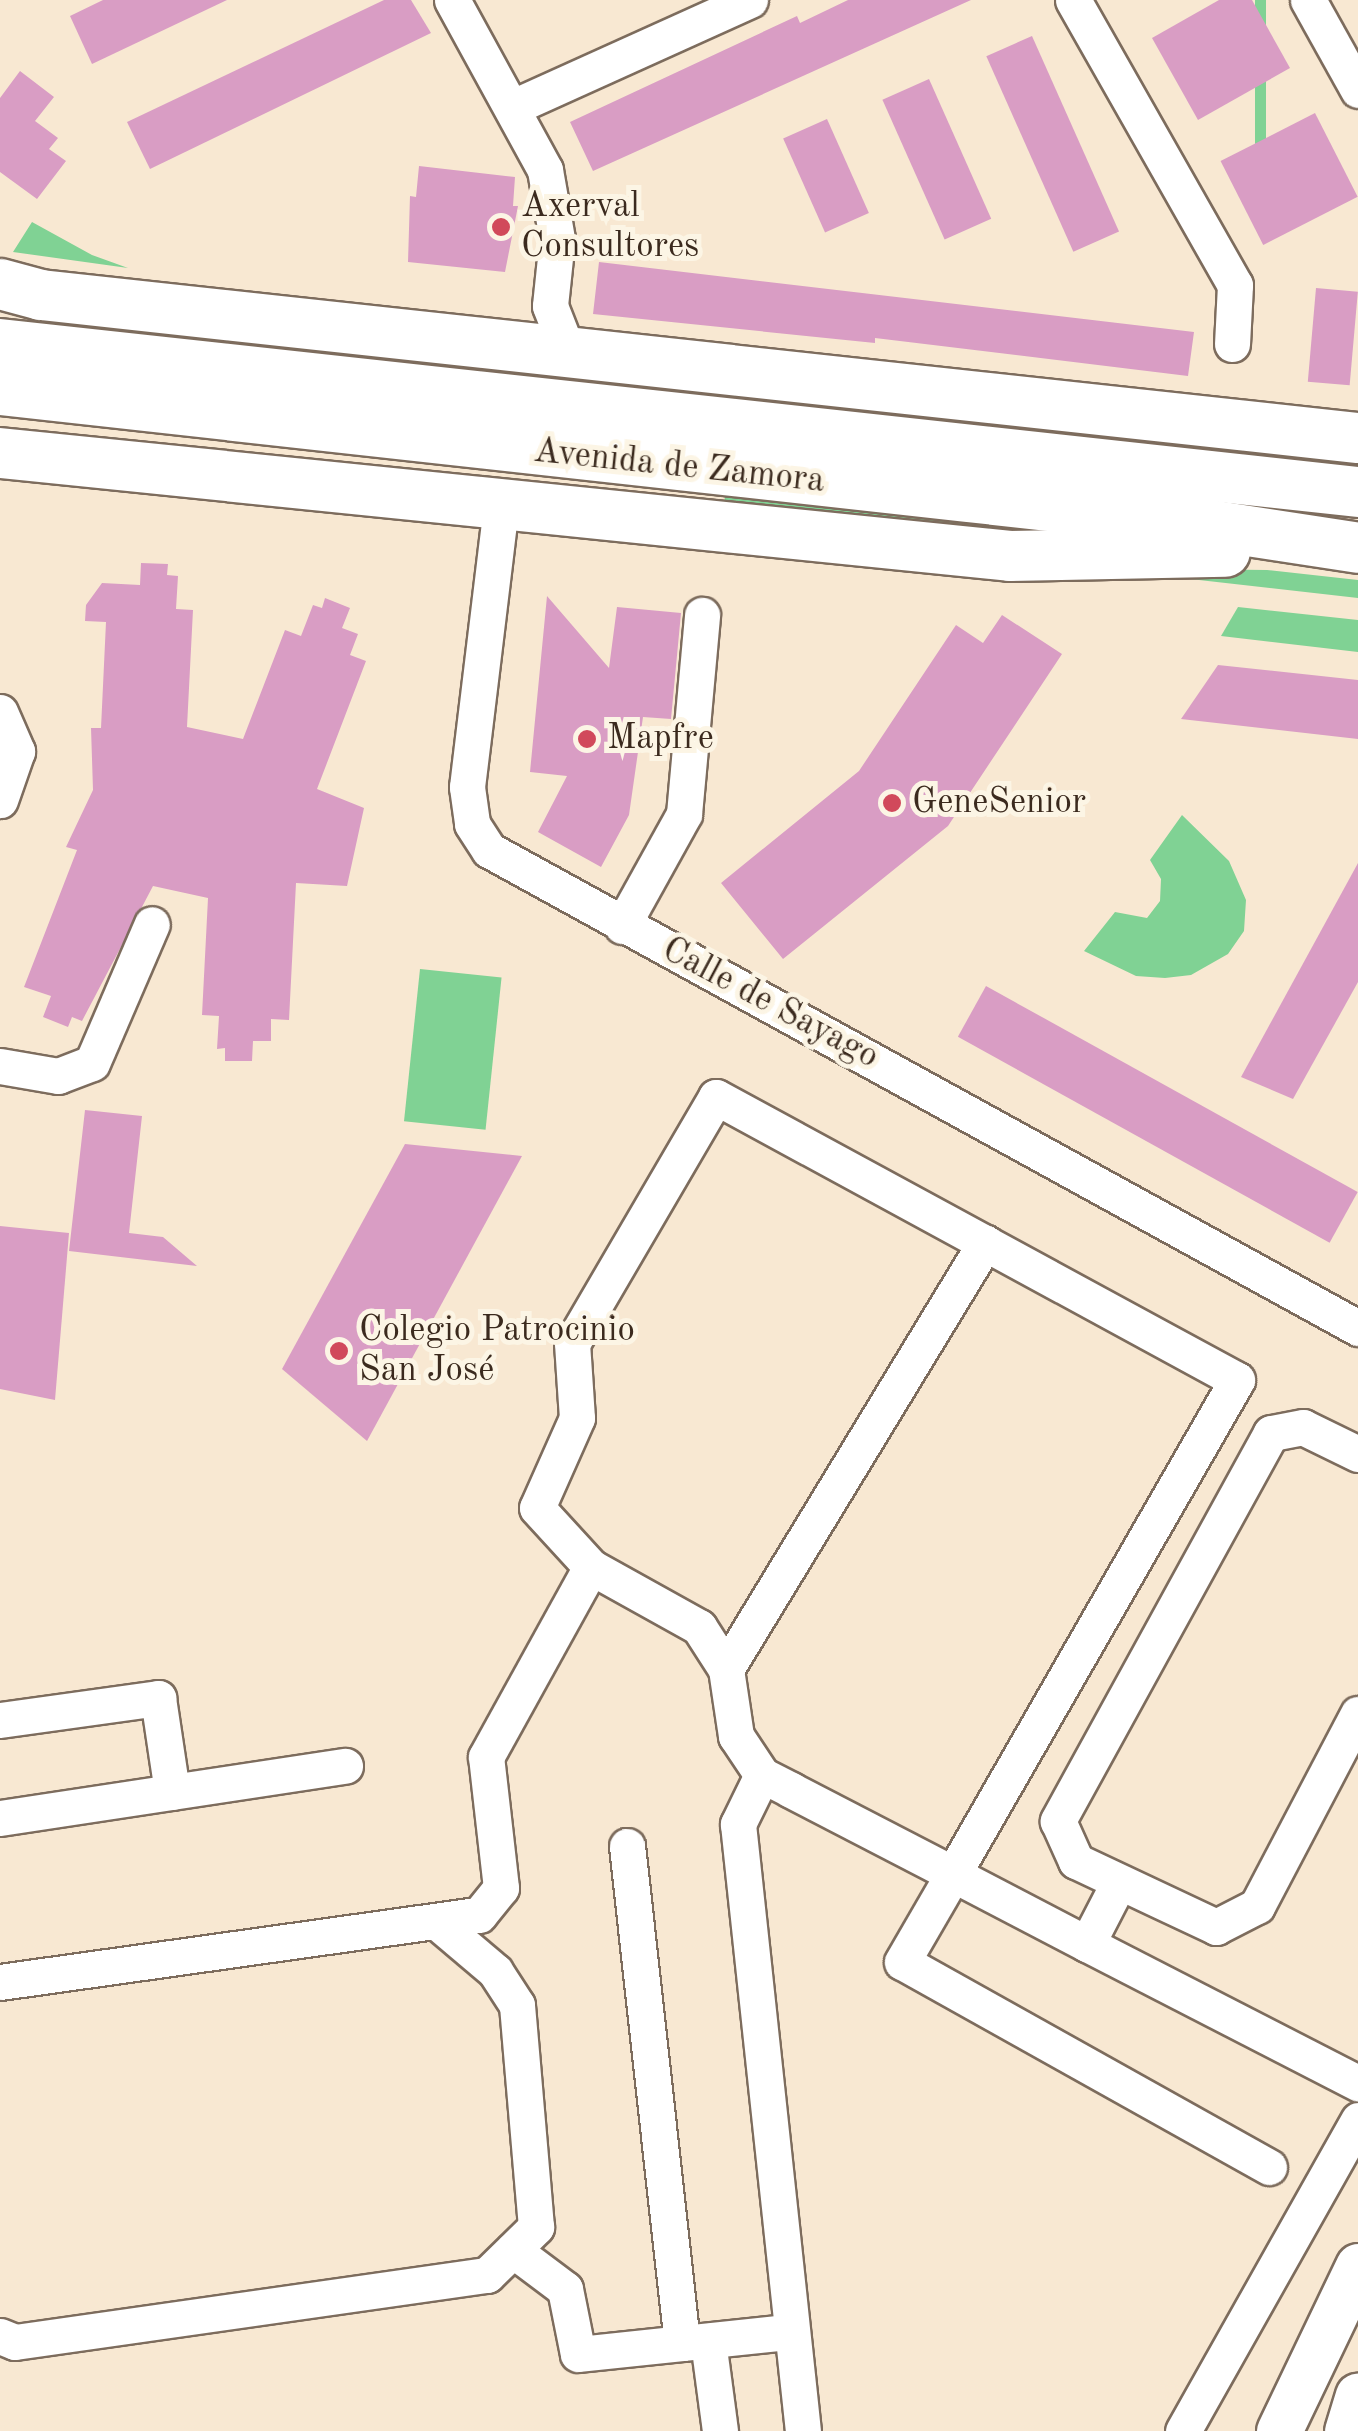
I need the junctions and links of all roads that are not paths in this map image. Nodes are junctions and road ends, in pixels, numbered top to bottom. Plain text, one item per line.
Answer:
1 (452, 0) edge
2 (750, 0) edge
3 (1073, 0) edge
4 (1308, 0) edge
5 (1358, 90) edge
6 (513, 107) junction
7 (0, 284) edge
8 (0, 344) edge
9 (1232, 344) dead end
10 (568, 352) junction
11 (0, 390) edge
12 (1358, 438) edge
13 (707, 446) junction
14 (0, 453) edge
15 (1358, 492) edge
16 (501, 506) junction
17 (1358, 549) edge
18 (702, 615) dead end
19 (0, 712) edge
20 (0, 800) edge
21 (152, 924) dead end
22 (622, 926) junction
23 (0, 1066) edge
24 (985, 1244) junction
25 (1358, 1328) edge
26 (1358, 1454) edge
27 (590, 1567) junction
28 (726, 1669) junction
29 (1358, 1714) edge
30 (0, 1720) edge
31 (346, 1766) dead end
32 (762, 1774) junction
33 (172, 1792) junction
34 (0, 1818) edge
35 (627, 1846) dead end
36 (953, 1874) junction
37 (1117, 1886) junction
38 (437, 1922) junction
39 (1086, 1944) junction
40 (0, 1982) edge
41 (1358, 2083) edge
42 (1358, 2120) edge
43 (1269, 2167) dead end
44 (513, 2250) junction
45 (1358, 2266) edge
46 (0, 2336) edge
47 (791, 2341) junction
48 (695, 2342) junction
49 (1358, 2396) edge
50 (720, 2431) edge
51 (802, 2431) edge
52 (1183, 2431) edge
53 (1279, 2431) edge
54 (1347, 2431) edge

1 - 6 street
2 - 6 street
3 - 9 street
4 - 5 street
6 - 10 street
7 - 10 highway
8 - 13 highway, Avenida de Zamora
10 - 12 highway
11 - 13 highway, Avenida de Zamora
13 - 15 highway, Avenida de Zamora
13 - 17 highway, Avenida de Zamora
14 - 16 highway
16 - 17 highway
16 - 22 street, Calle de Sayago
18 - 22 street
19 - 20 street
21 - 23 street
22 - 25 street, Calle de Sayago
24 - 27 street
24 - 28 street
24 - 36 street
26 - 37 street
27 - 28 street
27 - 38 street
28 - 32 street
29 - 37 street
30 - 33 street
31 - 33 street
32 - 36 street
32 - 47 street
33 - 34 street
35 - 48 street
36 - 39 street
36 - 43 street
37 - 39 street
38 - 40 street
38 - 44 street
39 - 41 street
42 - 52 street
44 - 46 street
44 - 48 street
45 - 53 main road
47 - 48 street
47 - 51 street
48 - 50 street
49 - 54 main road

